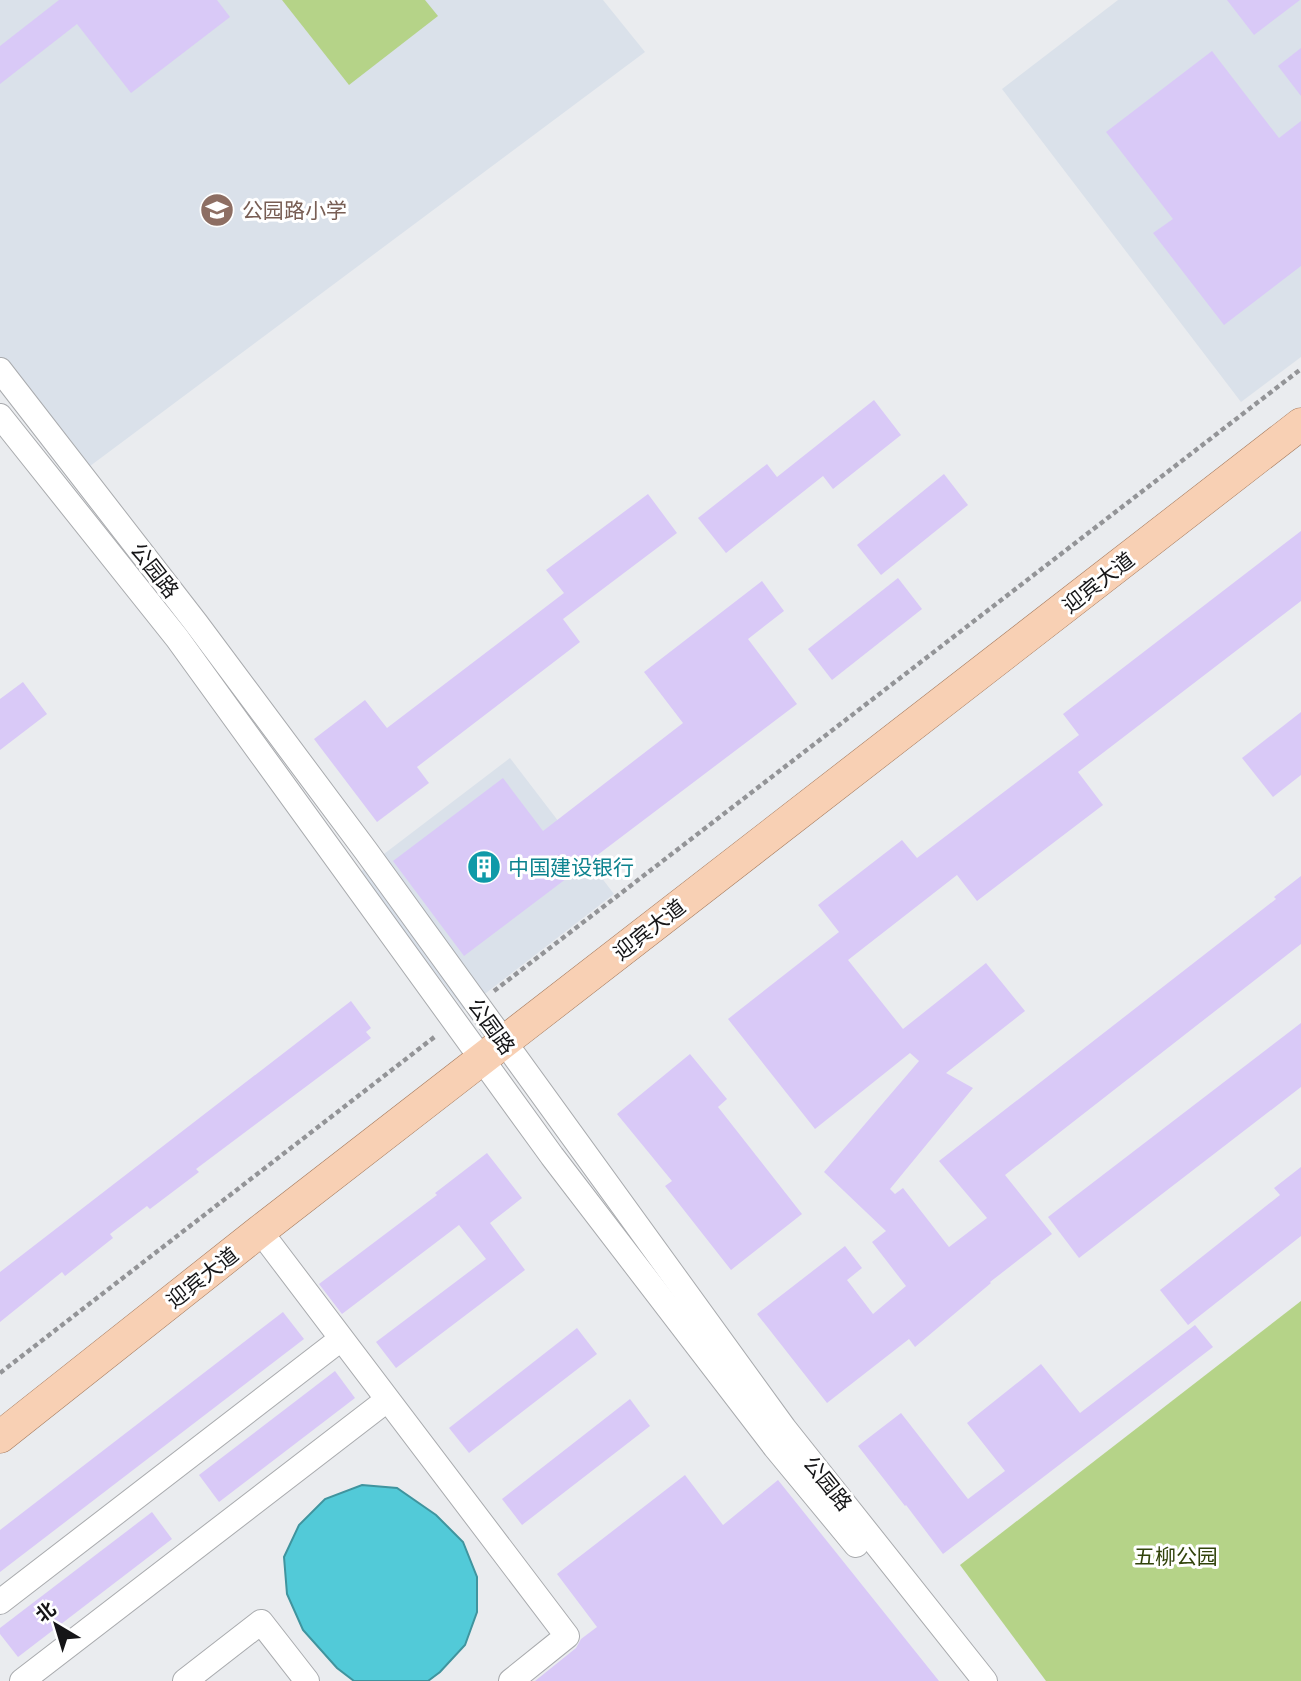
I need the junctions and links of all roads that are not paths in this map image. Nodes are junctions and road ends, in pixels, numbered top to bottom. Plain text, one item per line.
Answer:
1 (0, 370) edge
2 (1301, 399) edge
3 (0, 416) edge
4 (1301, 424) edge
5 (480, 1033) junction
6 (260, 1231) junction
7 (341, 1339) junction
8 (387, 1400) junction
9 (0, 1410) edge
10 (0, 1437) edge
11 (0, 1602) edge
12 (22, 1681) edge
13 (185, 1681) edge
14 (307, 1681) edge
15 (511, 1681) edge
16 (968, 1681) edge
17 (985, 1681) edge

1 - 5 street, 公园路
2 - 5 main road, 迎宾大道
3 - 5 street
4 - 5 main road, 迎宾大道
5 - 6 main road, 迎宾大道
5 - 9 main road, 迎宾大道
5 - 16 street
5 - 17 street, 公园路
6 - 7 street
6 - 10 main road, 迎宾大道
7 - 8 street
7 - 11 street
8 - 12 street
8 - 15 street
13 - 14 street

